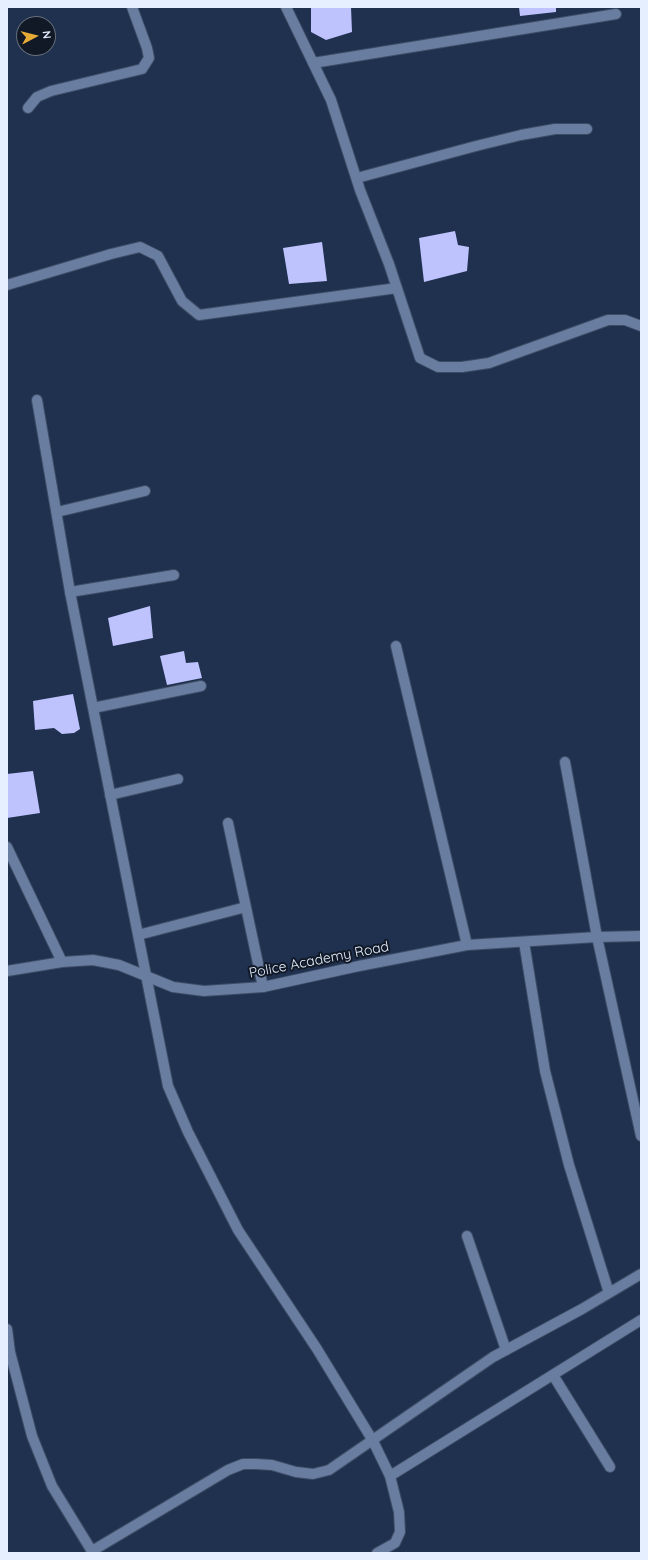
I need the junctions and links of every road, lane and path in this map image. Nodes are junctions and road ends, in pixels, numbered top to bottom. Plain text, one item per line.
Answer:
1 (132, 7) edge
2 (286, 7) edge
3 (616, 14) dead end
4 (313, 63) junction
5 (28, 108) dead end
6 (587, 128) dead end
7 (357, 178) junction
8 (7, 285) edge
9 (397, 288) junction
10 (641, 326) edge
11 (37, 400) dead end
12 (145, 491) dead end
13 (57, 512) junction
14 (174, 575) dead end
15 (70, 592) junction
16 (396, 646) dead end
17 (201, 686) dead end
18 (93, 708) junction
19 (565, 762) dead end
20 (178, 779) dead end
21 (110, 795) junction
22 (228, 823) dead end
23 (7, 847) edge
24 (246, 907) junction
25 (138, 935) junction
26 (641, 936) edge
27 (597, 937) junction
28 (524, 942) junction
29 (467, 945) junction
30 (62, 962) junction
31 (7, 971) edge
32 (146, 976) junction
33 (263, 987) junction
34 (641, 1136) edge
35 (467, 1236) dead end
36 (641, 1274) edge
37 (609, 1292) junction
38 (641, 1320) edge
39 (7, 1329) edge
40 (506, 1350) junction
41 (553, 1375) junction
42 (375, 1445) junction
43 (610, 1467) dead end
44 (388, 1472) junction
45 (92, 1552) edge
46 (377, 1553) edge

1 - 5 street
2 - 4 street
3 - 4 street
4 - 7 street
6 - 7 street
7 - 9 street
8 - 9 street
9 - 10 street
11 - 13 street
12 - 13 street
13 - 15 street
14 - 15 street
15 - 18 street
16 - 29 street
17 - 18 street
18 - 21 street
19 - 27 street
20 - 21 street
21 - 25 street
22 - 24 street
23 - 30 street
24 - 25 street
24 - 33 street
25 - 32 street
26 - 27 street, Police Academy Road
27 - 28 street, Police Academy Road
27 - 34 street
28 - 29 street, Police Academy Road
28 - 37 street
29 - 33 street, Police Academy Road
30 - 31 street, Police Academy Road
30 - 32 street, Police Academy Road
32 - 33 street, Police Academy Road
32 - 42 street
35 - 40 street
36 - 37 street
37 - 40 street
38 - 41 street
39 - 45 street
40 - 42 street
41 - 43 street
41 - 44 street
42 - 44 street
42 - 45 street
44 - 46 street

